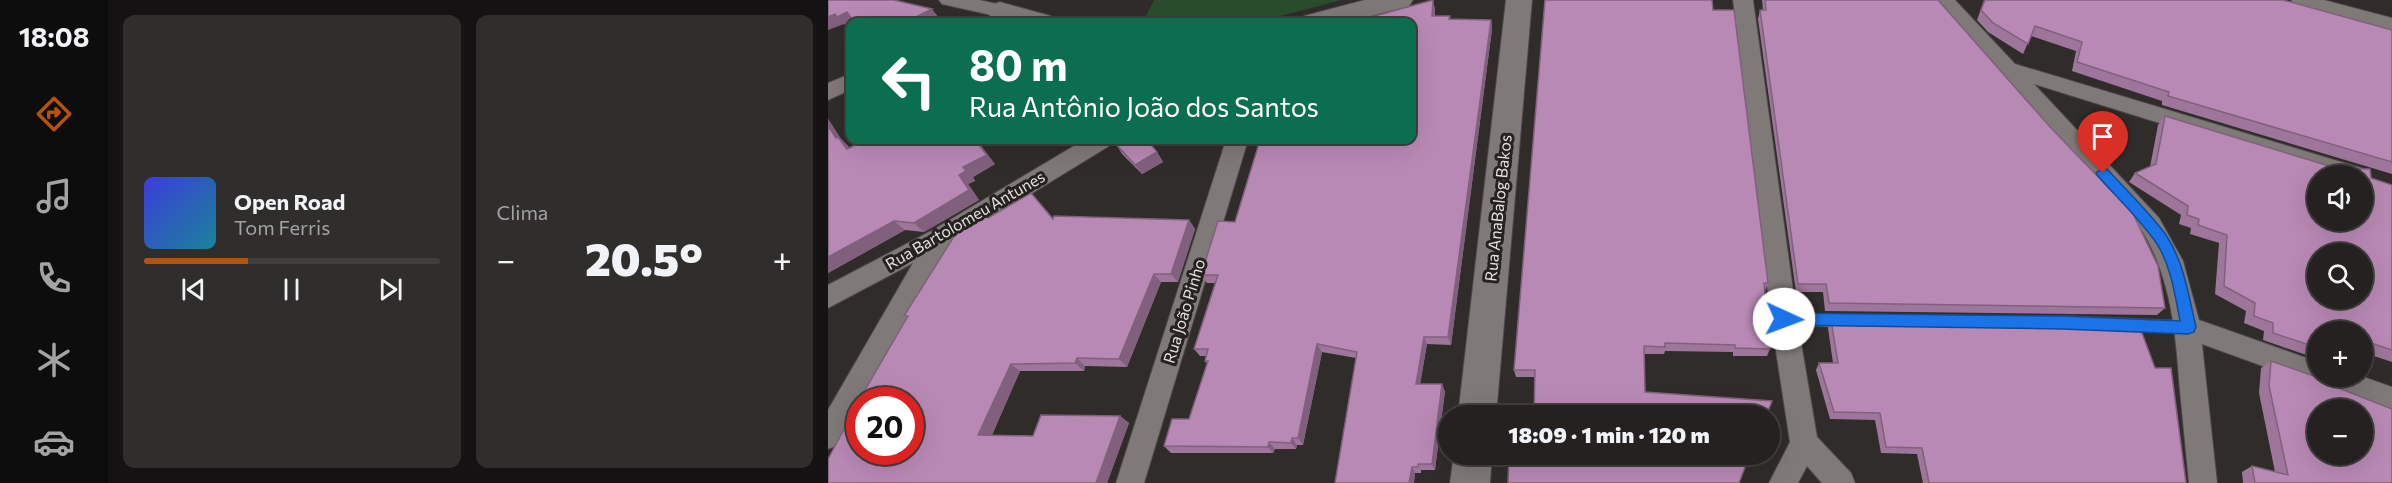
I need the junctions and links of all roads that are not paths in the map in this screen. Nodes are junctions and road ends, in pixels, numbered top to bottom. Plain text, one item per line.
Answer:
1 (950, 0) edge
2 (1400, 0) edge
3 (1519, 0) edge
4 (1743, 0) edge
5 (1944, 0) edge
6 (2301, 0) edge
7 (1000, 11) edge
8 (1026, 18) edge
9 (1330, 18) edge
10 (2392, 25) edge
11 (2008, 69) junction
12 (846, 83) edge
13 (828, 92) edge
14 (1094, 144) edge
15 (1237, 144) edge
16 (2325, 165) edge
17 (941, 237) junction
18 (828, 297) edge
19 (1784, 319) junction
20 (1853, 321) edge
21 (1953, 322) edge
22 (2188, 327) junction
23 (2307, 370) edge
24 (2356, 387) edge
25 (2392, 400) edge
26 (1478, 405) edge
27 (828, 436) edge
28 (1804, 443) junction
29 (1472, 465) edge
30 (1130, 483) edge
31 (1470, 483) edge
32 (1783, 483) edge
33 (1841, 483) edge
34 (2203, 483) edge

1 - 7 street
2 - 9 main road
3 - 26 main road, Rua AnaBalog Bakos
4 - 19 street
5 - 11 street
6 - 10 street
7 - 8 main road
11 - 16 street
11 - 22 street
12 - 13 street
14 - 17 street, Rua Bartolomeu Antunes
15 - 30 street, Rua João Pinho
17 - 18 street, Rua Bartolomeu Antunes
17 - 27 street
19 - 20 lane
19 - 28 street
21 - 22 lane
22 - 23 street
22 - 34 street
24 - 25 street
28 - 32 street
28 - 33 street
29 - 31 main road

